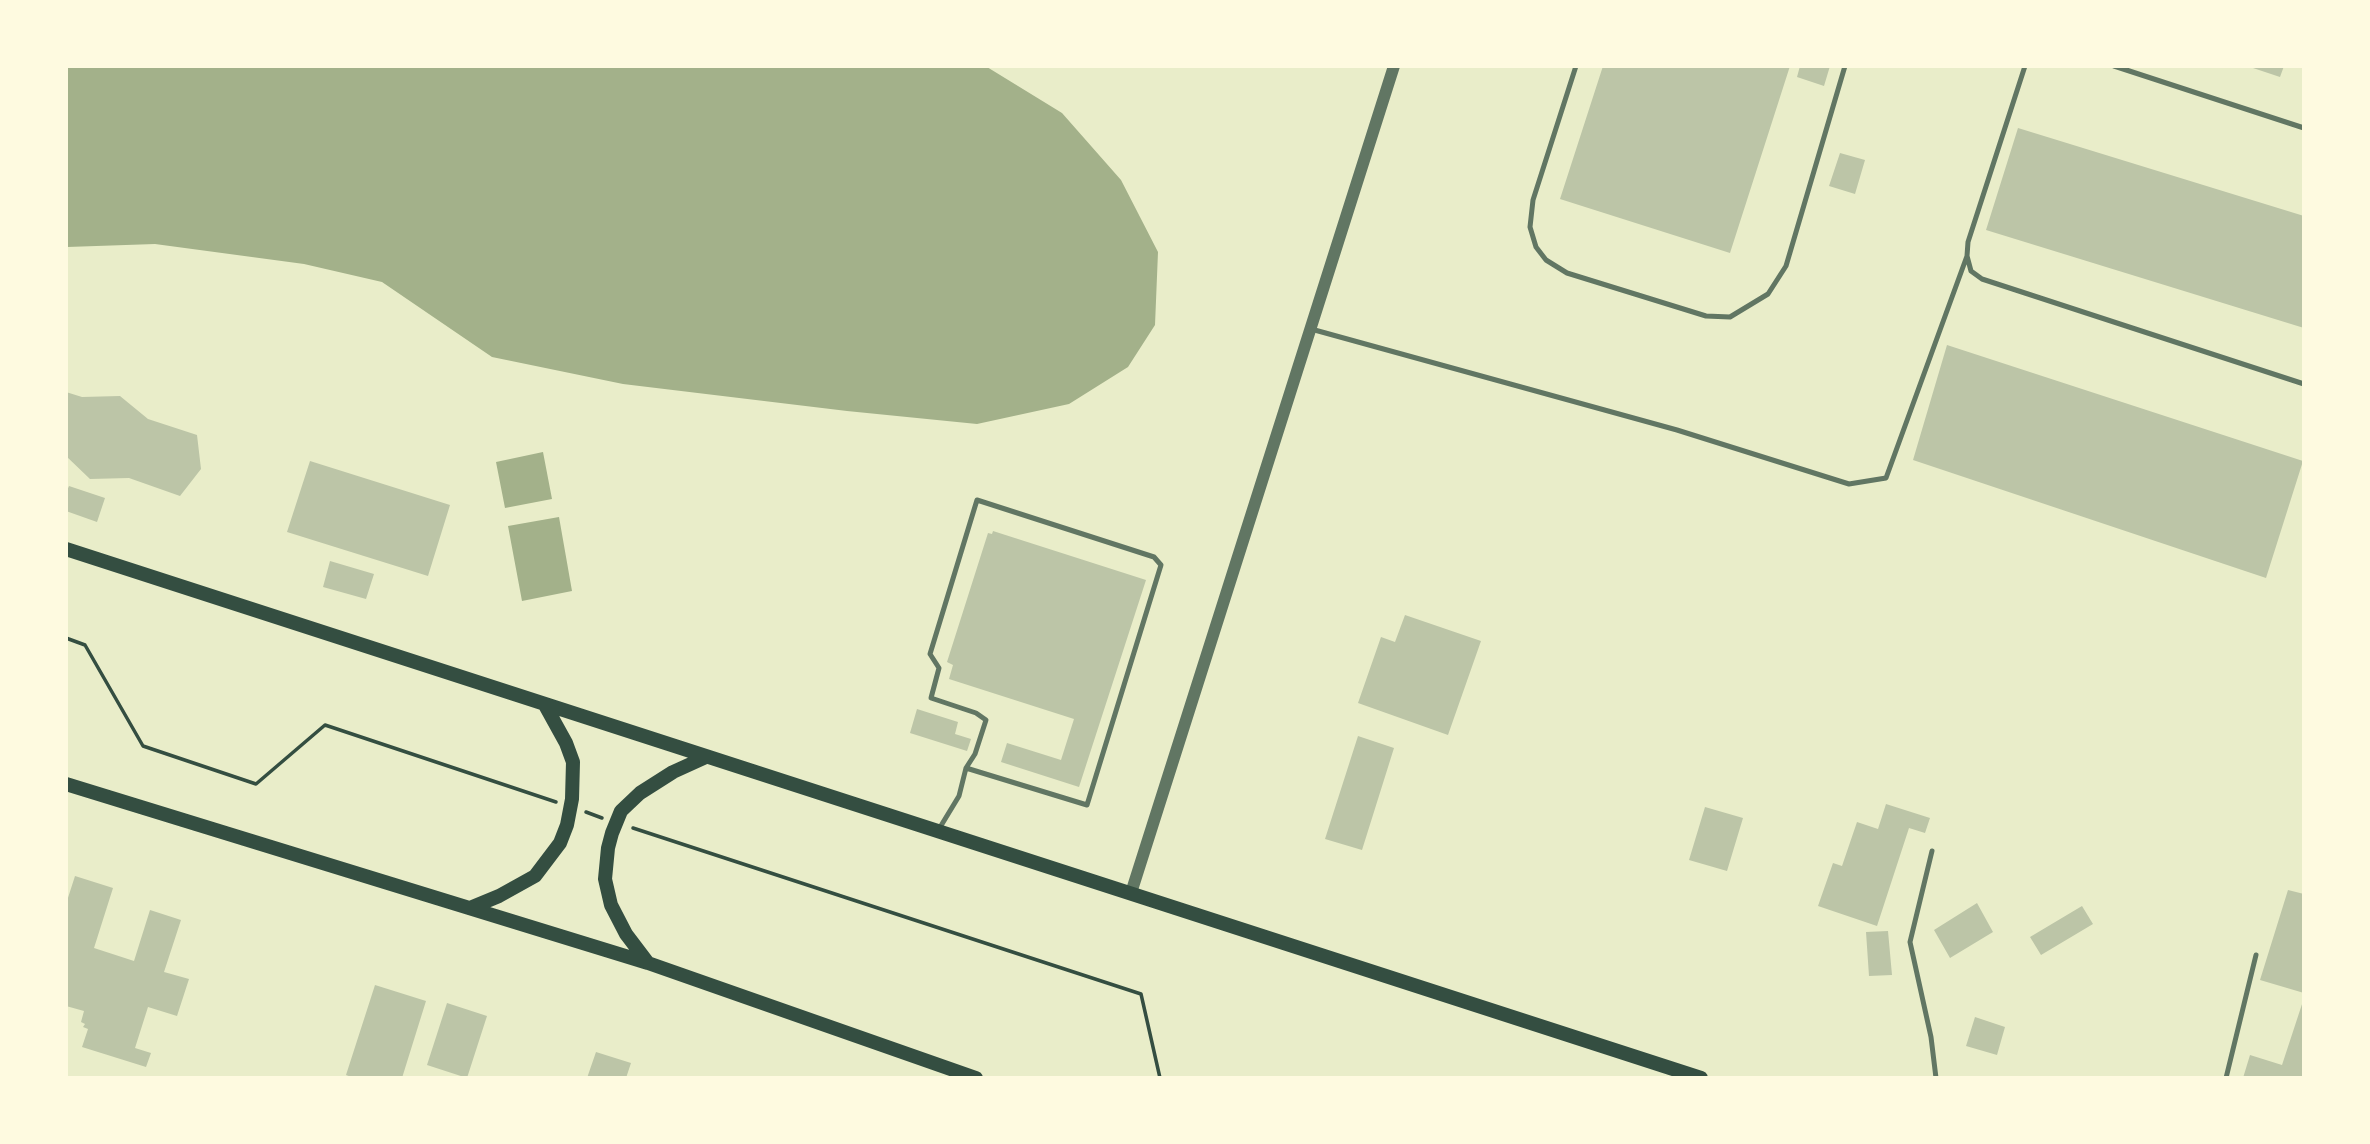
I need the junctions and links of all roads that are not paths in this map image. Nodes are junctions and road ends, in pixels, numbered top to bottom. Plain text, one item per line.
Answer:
1 (1394, 66) edge
2 (1576, 66) edge
3 (1844, 66) edge
4 (2025, 66) edge
5 (2114, 66) edge
6 (2303, 126) edge
7 (1967, 257) junction
8 (1310, 329) junction
9 (2304, 384) edge
10 (66, 549) edge
11 (545, 705) junction
12 (706, 757) junction
13 (966, 768) junction
14 (66, 784) edge
15 (937, 831) junction
16 (1932, 851) dead end
17 (1131, 892) junction
18 (470, 908) junction
19 (2256, 955) dead end
20 (648, 963) junction
21 (976, 1077) edge
22 (1701, 1077) edge
23 (1936, 1077) edge
24 (2226, 1077) edge

1 - 8 street
2 - 3 lane
4 - 7 lane
5 - 6 lane
7 - 8 lane
7 - 9 lane
8 - 17 street
10 - 11 main road
11 - 12 main road
11 - 18 main road
12 - 15 main road
12 - 20 main road
13 - 13 lane
13 - 15 lane
14 - 18 main road
15 - 17 main road
16 - 23 lane
17 - 22 main road
18 - 20 main road
19 - 24 lane
20 - 21 main road

